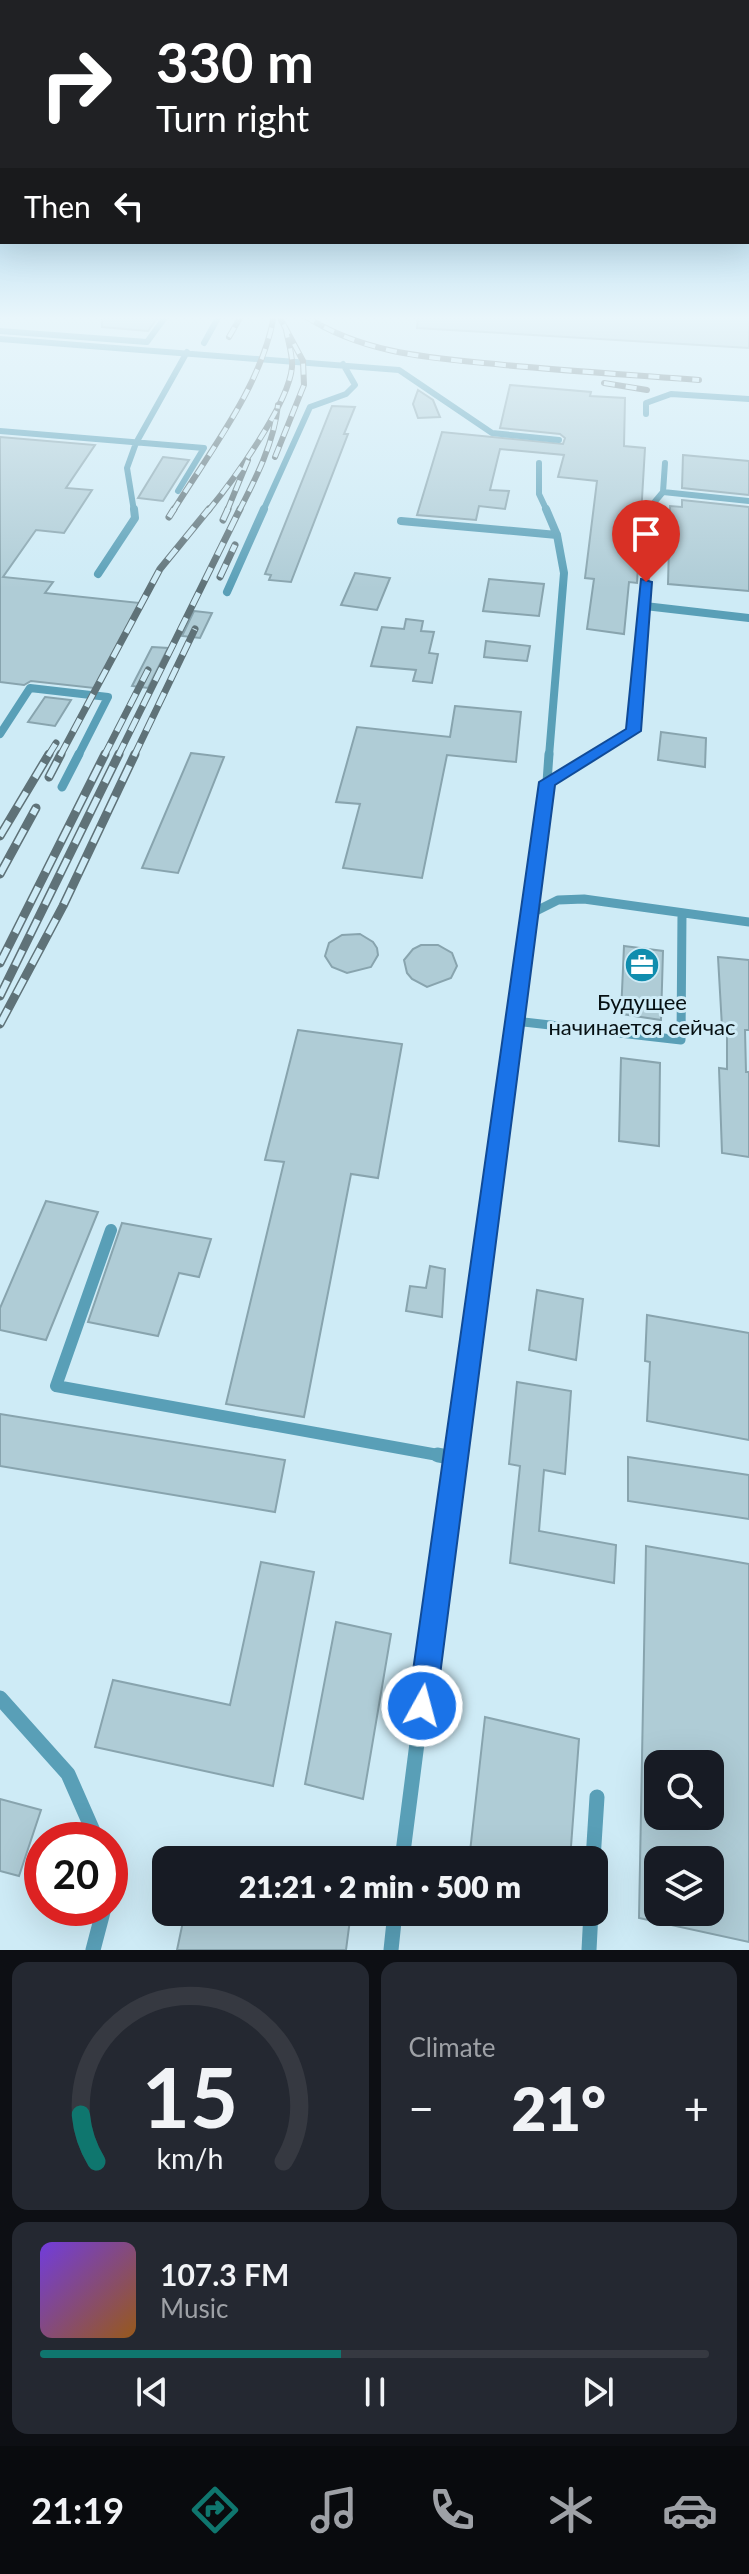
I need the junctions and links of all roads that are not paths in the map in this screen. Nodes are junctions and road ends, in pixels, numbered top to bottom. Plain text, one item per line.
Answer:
1 (156, 407) edge
2 (310, 407) edge
3 (454, 407) edge
4 (646, 407) edge
5 (646, 414) dead end
6 (0, 431) edge
7 (559, 440) dead end
8 (136, 443) junction
9 (539, 463) dead end
10 (665, 463) dead end
11 (178, 491) dead end
12 (663, 492) junction
13 (749, 501) edge
14 (401, 521) dead end
15 (557, 535) junction
16 (98, 574) dead end
17 (227, 592) dead end
18 (645, 606) junction
19 (749, 618) edge
20 (0, 734) edge
21 (547, 782) junction
22 (62, 787) dead end
23 (682, 913) junction
24 (530, 914) junction
25 (749, 922) edge
26 (515, 1021) junction
27 (111, 1230) dead end
28 (454, 1458) junction
29 (0, 1698) edge
30 (597, 1797) dead end
31 (89, 1822) edge
32 (404, 1846) edge
33 (594, 1846) edge
34 (99, 1926) edge
35 (394, 1926) edge
36 (590, 1926) edge
37 (93, 1950) edge
38 (391, 1950) edge
39 (589, 1950) edge

1 - 8 lane
2 - 17 lane
3 - 7 lane
4 - 5 lane
6 - 8 lane
8 - 11 lane
8 - 16 lane
9 - 15 lane
10 - 12 lane
12 - 13 lane
12 - 18 lane
14 - 15 lane
15 - 21 lane
18 - 19 lane
18 - 21 lane
20 - 22 lane
21 - 24 lane
23 - 24 lane
23 - 25 lane
23 - 26 lane
24 - 26 lane
26 - 28 lane
27 - 28 lane
28 - 32 lane
29 - 31 lane
30 - 33 lane
34 - 37 lane
35 - 38 lane
36 - 39 lane

